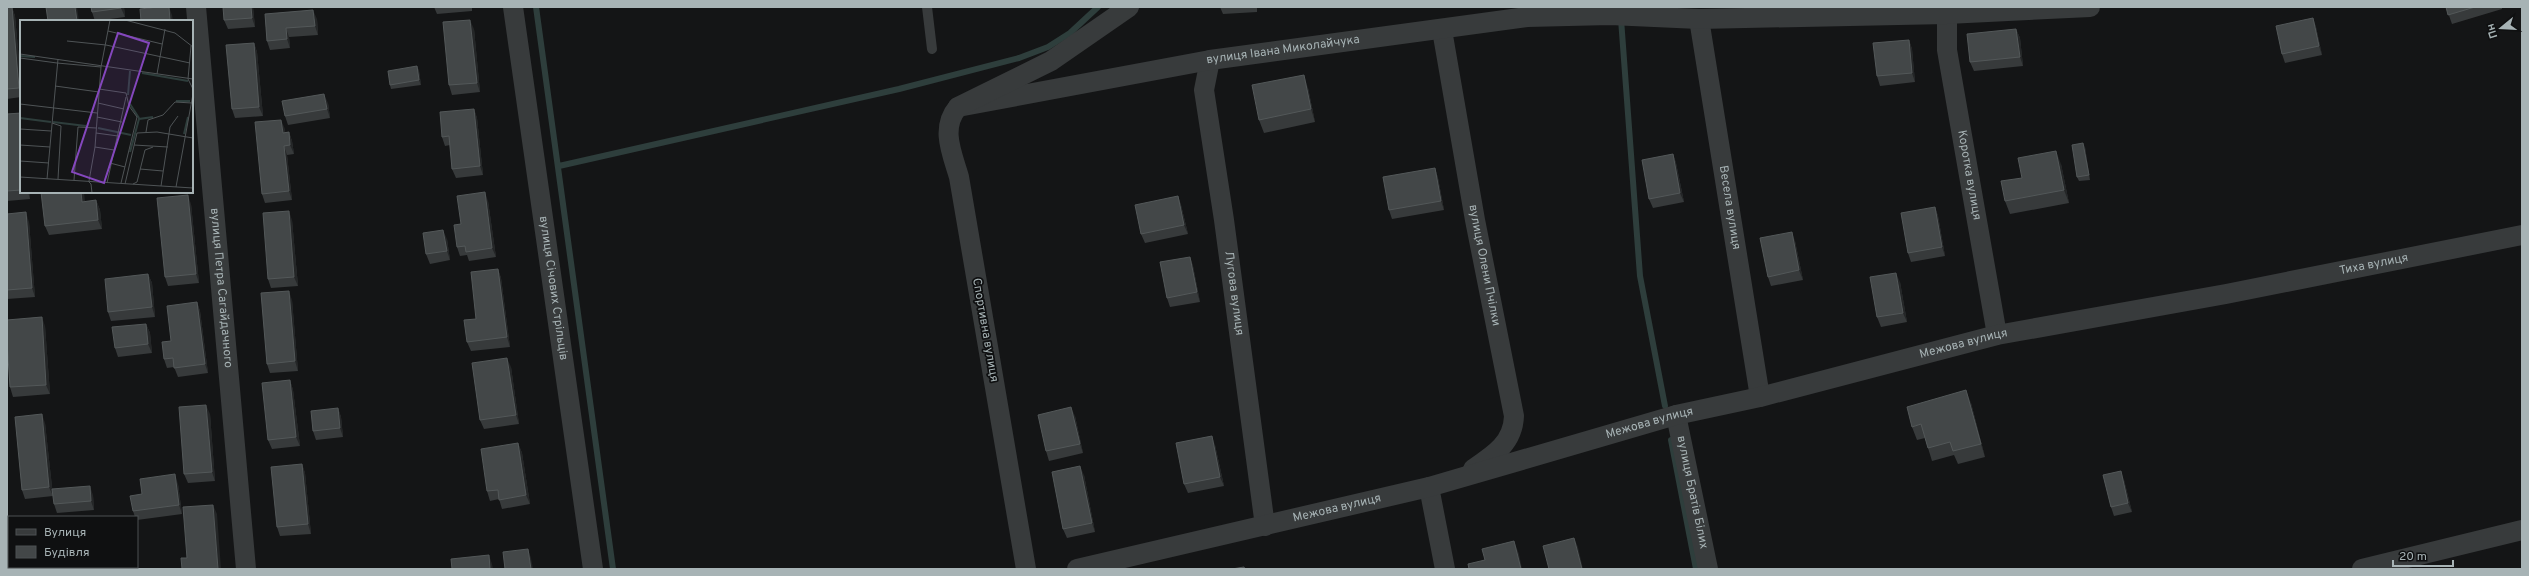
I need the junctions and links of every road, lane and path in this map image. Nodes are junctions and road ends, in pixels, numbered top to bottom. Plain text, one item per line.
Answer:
1 (196, 7) edge
2 (513, 7) edge
3 (927, 7) edge
4 (1129, 7) edge
5 (2090, 7) edge
6 (1947, 14) junction
7 (1698, 19) junction
8 (1442, 30) junction
9 (932, 49) dead end
10 (1210, 60) junction
11 (964, 104) junction
12 (2522, 235) edge
13 (2226, 294) joint
14 (1998, 335) junction
15 (1760, 396) junction
16 (1676, 415) junction
17 (1461, 478) junction
18 (1429, 487) junction
19 (1265, 526) junction
20 (2522, 530) edge
21 (7, 565) edge
22 (7, 569) edge
23 (246, 569) edge
24 (593, 569) edge
25 (1026, 569) edge
26 (1077, 569) edge
27 (1445, 569) edge
28 (1708, 569) edge
29 (2362, 569) edge

1 - 23 street, вулиця Петра Сагайдачного
2 - 24 street, вулиця Січових Стрільців
3 - 9 lane
4 - 11 street
5 - 6 street, вулиця Івана Миколайчука
6 - 7 street, вулиця Івана Миколайчука
6 - 14 street, Коротка вулиця
7 - 8 street, вулиця Івана Миколайчука
7 - 15 street, Весела вулиця
8 - 10 street, вулиця Івана Миколайчука
8 - 17 street, вулиця Олени Пчілки
10 - 11 street, вулиця Івана Миколайчука
10 - 19 street, Лугова вулиця
11 - 25 street, Спортивна вулиця
12 - 13 street, Тиха вулиця
13 - 14 street, Межова вулиця
14 - 15 street, Межова вулиця
15 - 16 street, Межова вулиця
16 - 17 street, Межова вулиця
16 - 28 street, вулиця Братів Білих
17 - 18 street, Межова вулиця
18 - 19 street, Межова вулиця
18 - 27 street
19 - 26 street, Межова вулиця
20 - 29 street
21 - 22 street

